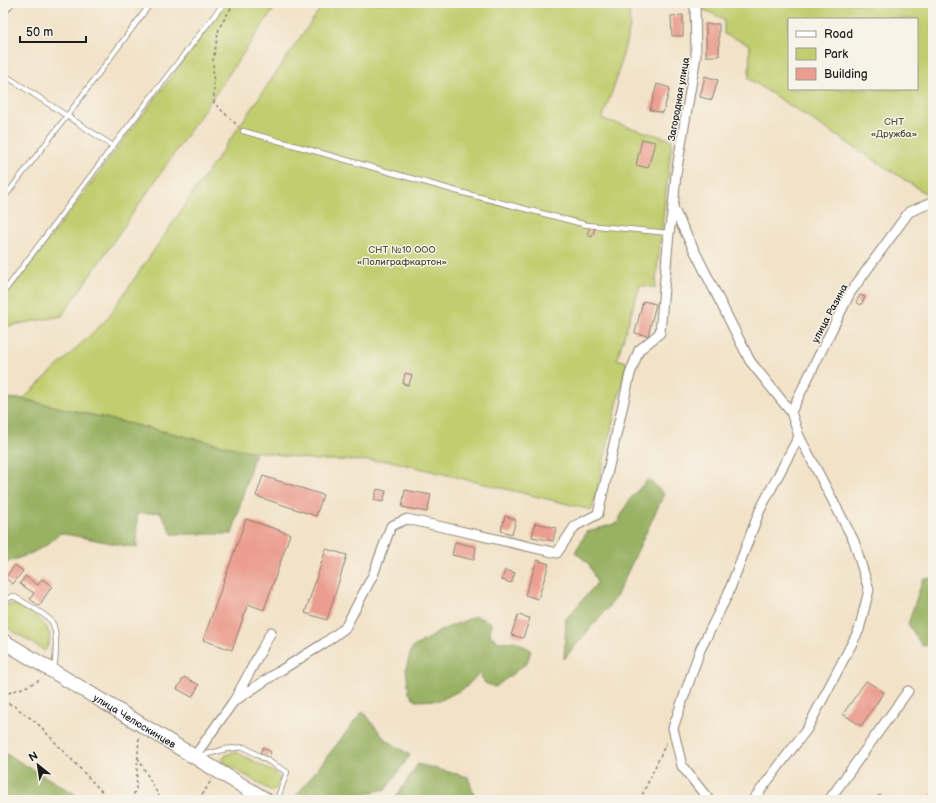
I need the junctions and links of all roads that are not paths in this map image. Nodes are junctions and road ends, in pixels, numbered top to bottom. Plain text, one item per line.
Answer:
1 (12, 3) edge
2 (151, 3) edge
3 (224, 3) edge
4 (695, 3) edge
5 (3, 15) edge
6 (3, 74) edge
7 (67, 116) junction
8 (243, 131) road end
9 (113, 146) junction
10 (3, 199) edge
11 (933, 202) edge
12 (674, 208) junction
13 (669, 233) junction
14 (3, 293) edge
15 (792, 412) junction
16 (799, 436) junction
17 (3, 601) edge
18 (271, 632) dead end
19 (3, 641) edge
20 (54, 672) junction
21 (908, 691) dead end
22 (233, 702) junction
23 (194, 757) junction
24 (266, 800) edge
25 (277, 800) edge
26 (709, 800) edge
27 (752, 800) edge
28 (829, 800) edge

1 - 5 lane
2 - 7 lane
3 - 9 lane
4 - 12 street, Загородная улица
6 - 7 lane
7 - 9 lane
7 - 10 lane
8 - 13 lane
9 - 14 lane
11 - 15 street, улица Разина
12 - 13 street, Загородная улица
12 - 15 street
13 - 22 street, Загородная улица
15 - 16 street
16 - 26 street
16 - 27 street
17 - 20 lane
18 - 22 street
19 - 20 main road, улица Челюскинцев
20 - 23 main road, улица Челюскинцев
21 - 28 street
22 - 23 street
23 - 24 main road, улица Челюскинцев
23 - 25 lane

